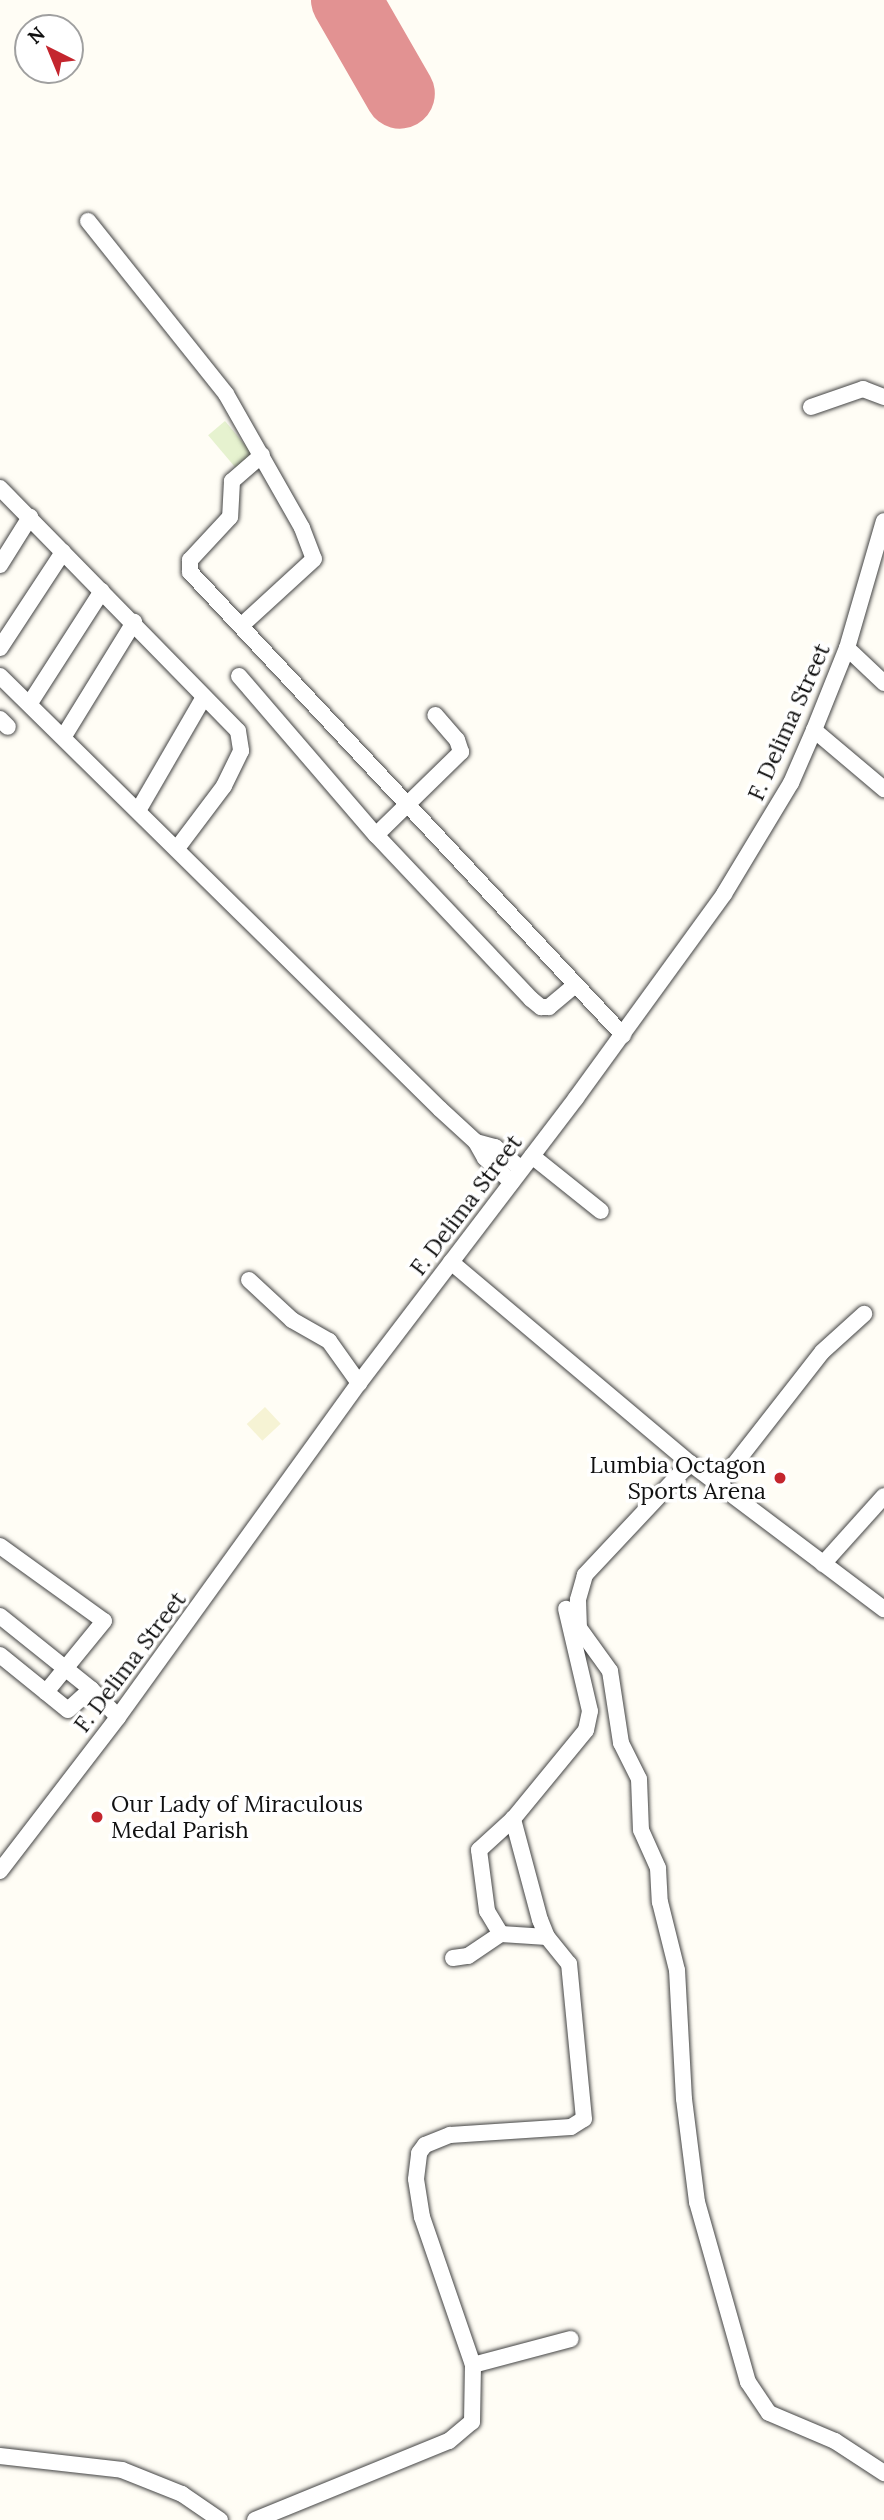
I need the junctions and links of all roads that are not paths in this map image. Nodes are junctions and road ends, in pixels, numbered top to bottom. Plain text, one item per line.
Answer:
1 (88, 221) dead end
2 (884, 397) edge
3 (811, 407) dead end
4 (262, 455) junction
5 (0, 488) edge
6 (30, 517) junction
7 (884, 521) edge
8 (63, 552) junction
9 (880, 561) edge
10 (0, 565) edge
11 (102, 591) junction
12 (134, 622) junction
13 (241, 626) junction
14 (0, 648) edge
15 (847, 648) junction
16 (0, 676) edge
17 (239, 676) dead end
18 (884, 683) edge
19 (204, 697) junction
20 (30, 703) junction
21 (435, 715) dead end
22 (814, 730) junction
23 (64, 736) junction
24 (884, 789) edge
25 (407, 807) junction
26 (139, 809) junction
27 (376, 835) junction
28 (178, 848) junction
29 (575, 986) junction
30 (623, 1035) junction
31 (532, 1156) junction
32 (516, 1176) junction
33 (601, 1211) dead end
34 (451, 1262) junction
35 (249, 1280) dead end
36 (864, 1314) dead end
37 (359, 1383) junction
38 (690, 1463) junction
39 (719, 1484) junction
40 (884, 1496) edge
41 (0, 1546) edge
42 (822, 1564) junction
43 (566, 1609) dead end
44 (884, 1609) edge
45 (0, 1616) edge
46 (0, 1655) edge
47 (66, 1668) junction
48 (91, 1689) junction
49 (46, 1692) junction
50 (118, 1717) junction
51 (513, 1819) junction
52 (0, 1871) edge
53 (501, 1934) junction
54 (547, 1937) junction
55 (453, 1958) dead end
56 (571, 2339) dead end
57 (473, 2365) junction
58 (0, 2456) edge
59 (884, 2473) edge
60 (220, 2520) edge
61 (255, 2520) edge

1 - 4 street
2 - 3 street
4 - 13 street
4 - 13 street
5 - 6 street
6 - 8 street
6 - 10 street
7 - 9 street, F. Delima Street
8 - 11 street
8 - 14 street
9 - 15 street, F. Delima Street
11 - 12 street
11 - 20 street
12 - 19 street
12 - 23 street
13 - 25 street
15 - 18 street
15 - 22 street, F. Delima Street
16 - 20 street
17 - 27 street
19 - 26 street
19 - 28 street
20 - 23 street
21 - 25 street
22 - 24 street
22 - 30 street, F. Delima Street
23 - 26 street
25 - 27 street
25 - 29 street
26 - 28 street
27 - 29 street
28 - 32 street
29 - 30 street
30 - 31 street, F. Delima Street
31 - 32 street, F. Delima Street
31 - 33 street
32 - 34 street, F. Delima Street
34 - 37 street, F. Delima Street
34 - 38 street
35 - 37 street
36 - 39 street
37 - 50 street, F. Delima Street
38 - 39 street
38 - 59 street
39 - 42 street
40 - 42 street
41 - 47 street
42 - 44 street
43 - 51 street
45 - 47 street
46 - 49 street
47 - 48 street
47 - 49 street
48 - 49 street
48 - 50 street
50 - 52 street, F. Delima Street
51 - 53 street
51 - 54 street
53 - 54 street
53 - 55 street
54 - 57 street
56 - 57 street
57 - 61 street
58 - 60 street

